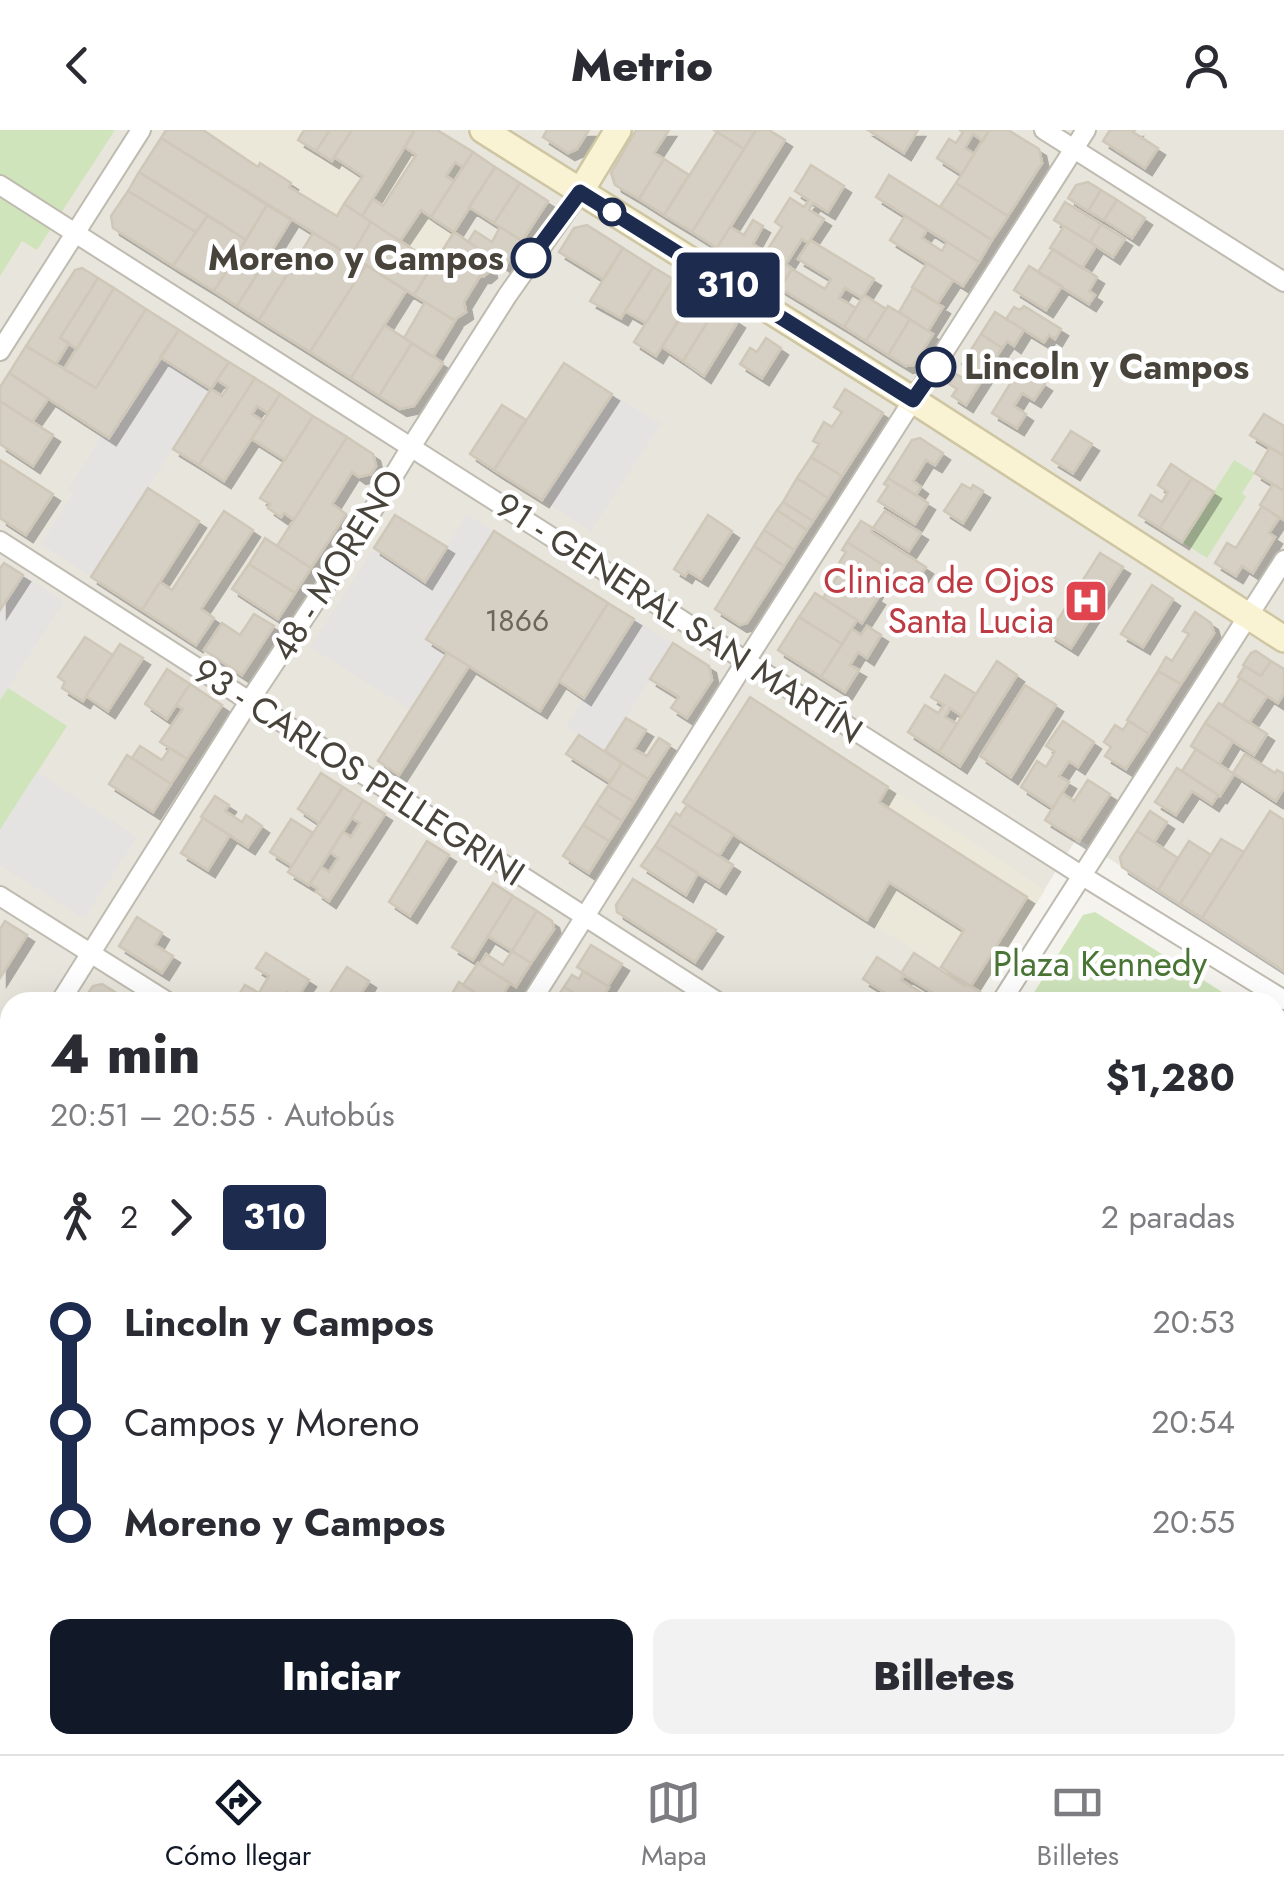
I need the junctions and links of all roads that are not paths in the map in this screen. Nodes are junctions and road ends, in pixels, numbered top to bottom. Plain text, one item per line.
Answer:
1 (141, 130) edge
2 (483, 130) edge
3 (618, 130) edge
4 (1044, 130) edge
5 (1086, 130) edge
6 (1074, 149) junction
7 (0, 185) edge
8 (580, 192) junction
9 (76, 234) junction
10 (1284, 282) edge
11 (0, 351) edge
12 (913, 400) junction
13 (411, 447) junction
14 (0, 541) edge
15 (1284, 560) edge
16 (1248, 616) junction
17 (1284, 639) edge
18 (746, 661) junction
19 (250, 700) junction
20 (1081, 875) junction
21 (0, 896) edge
22 (585, 919) junction
23 (91, 954) junction
24 (66, 992) edge
25 (152, 992) edge
26 (538, 992) edge
27 (702, 992) edge
28 (1007, 992) edge
29 (1271, 992) edge

1 - 9 street
2 - 8 street
3 - 8 street, 48 - MORENO
4 - 6 street
5 - 6 street
6 - 10 street
6 - 12 street
7 - 9 street, 91 - GENERAL SAN MARTÍN
8 - 12 street
8 - 13 street, 48 - MORENO
9 - 11 street
9 - 13 street, 91 - GENERAL SAN MARTÍN
12 - 16 street
12 - 18 street
13 - 18 street, 91 - GENERAL SAN MARTÍN
13 - 19 street, 48 - MORENO
14 - 19 street, 93 - CARLOS PELLEGRINI
15 - 16 street
16 - 17 street
16 - 20 street
18 - 20 street, 91 - GENERAL SAN MARTÍN
18 - 22 street
19 - 22 street, 93 - CARLOS PELLEGRINI
19 - 23 street, 48 - MORENO
20 - 28 street
20 - 29 street, 91 - GENERAL SAN MARTÍN
21 - 23 street
22 - 26 street
22 - 27 street, 93 - CARLOS PELLEGRINI
23 - 24 street, 48 - MORENO
23 - 25 street

